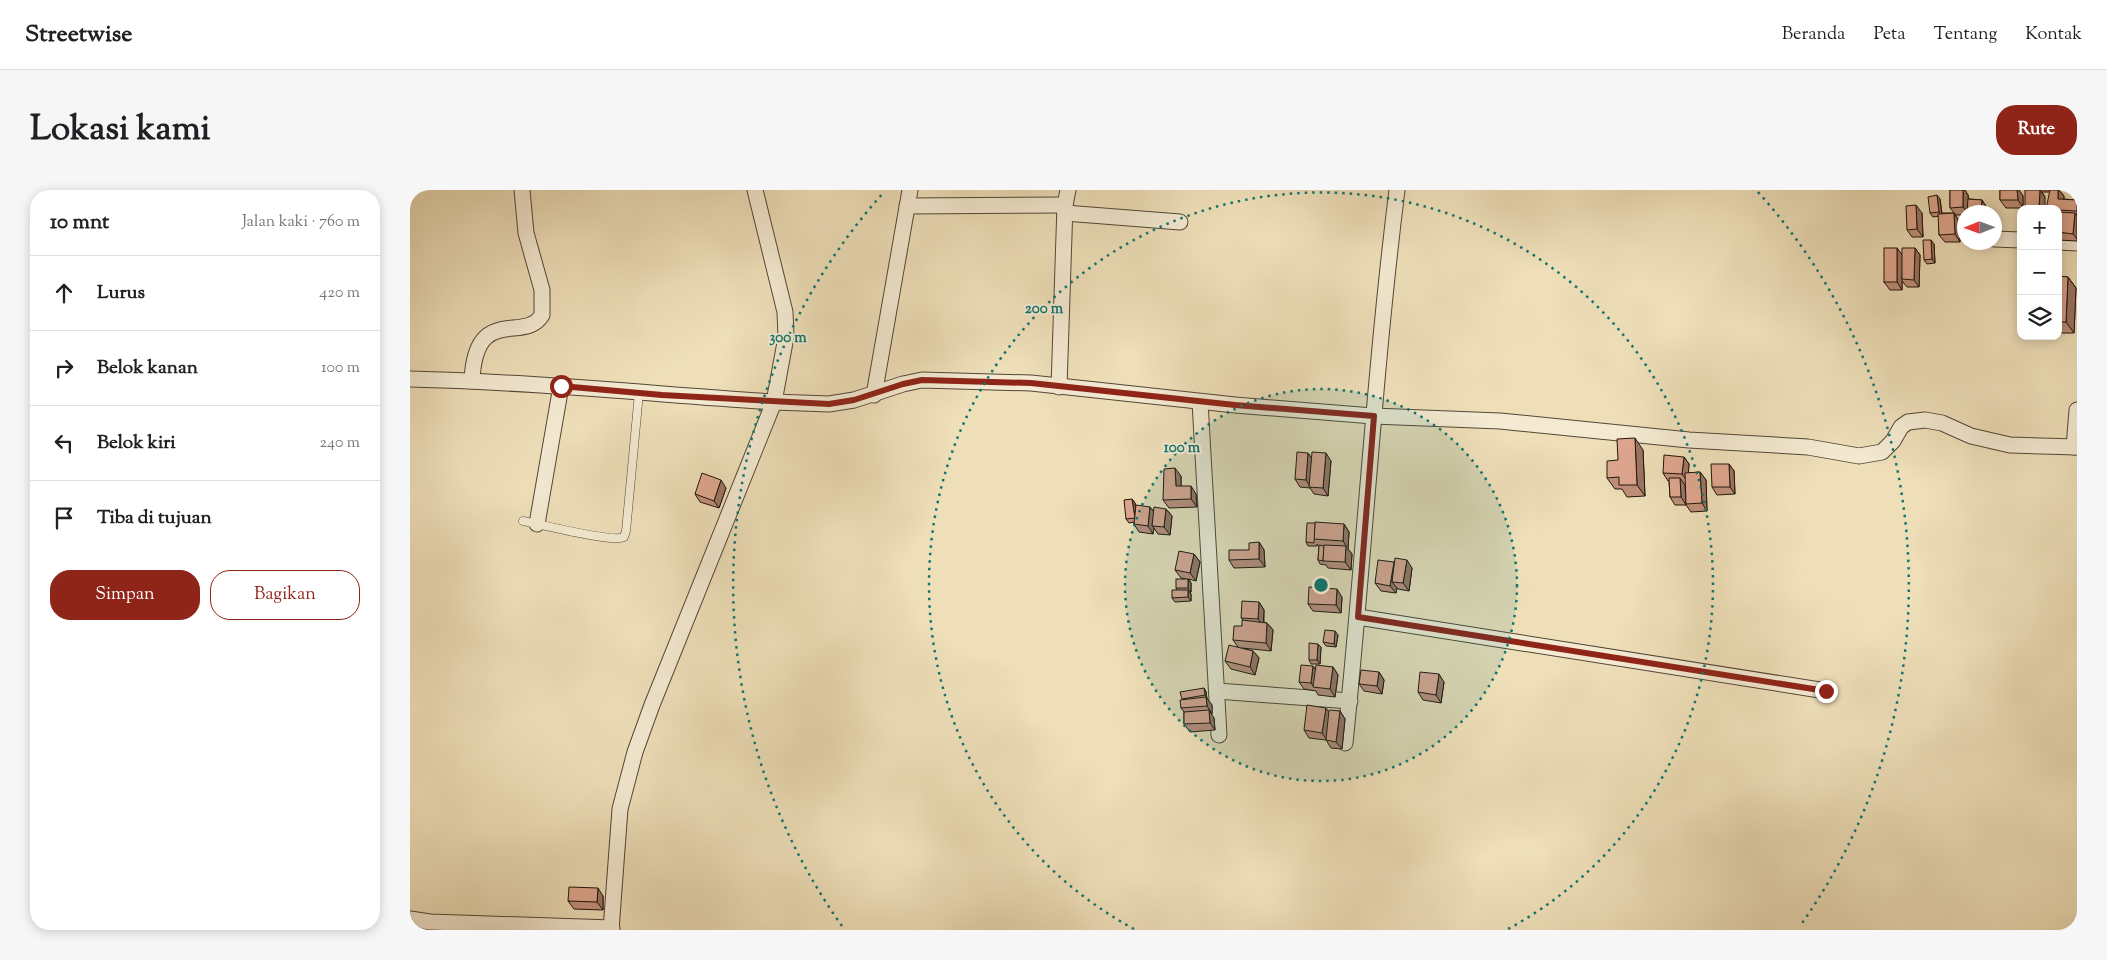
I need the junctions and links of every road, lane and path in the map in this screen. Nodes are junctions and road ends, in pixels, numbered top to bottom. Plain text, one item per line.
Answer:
1 (522, 190) edge
2 (755, 190) edge
3 (910, 190) edge
4 (1397, 190) edge
5 (1066, 203) edge
6 (907, 206) junction
7 (1180, 222) dead end
8 (2002, 239) edge
9 (2017, 240) edge
10 (2062, 242) edge
11 (2077, 244) edge
12 (410, 379) edge
13 (472, 381) junction
14 (561, 386) junction
15 (1060, 387) junction
16 (639, 393) junction
17 (874, 394) junction
18 (774, 402) junction
19 (1200, 402) junction
20 (2077, 410) edge
21 (1374, 416) junction
22 (2075, 447) edge
23 (530, 522) joint
24 (1358, 617) junction
25 (1217, 691) junction
26 (1826, 691) dead end
27 (1350, 701) junction
28 (1219, 735) dead end
29 (1345, 743) dead end
30 (410, 919) edge
31 (612, 929) edge

1 - 13 street
2 - 18 street
3 - 6 street
4 - 21 street
5 - 6 street
5 - 7 street
5 - 15 street
6 - 17 street
8 - 9 street
10 - 11 street
12 - 13 street
13 - 14 street
14 - 16 street
14 - 23 street
15 - 17 street
15 - 19 street
16 - 18 street
16 - 23 lane
17 - 18 street
18 - 31 street
19 - 21 street
19 - 25 street
20 - 22 street
21 - 22 street
21 - 24 street
24 - 26 street
24 - 27 street
25 - 27 street
25 - 28 street
27 - 29 street
30 - 31 street

